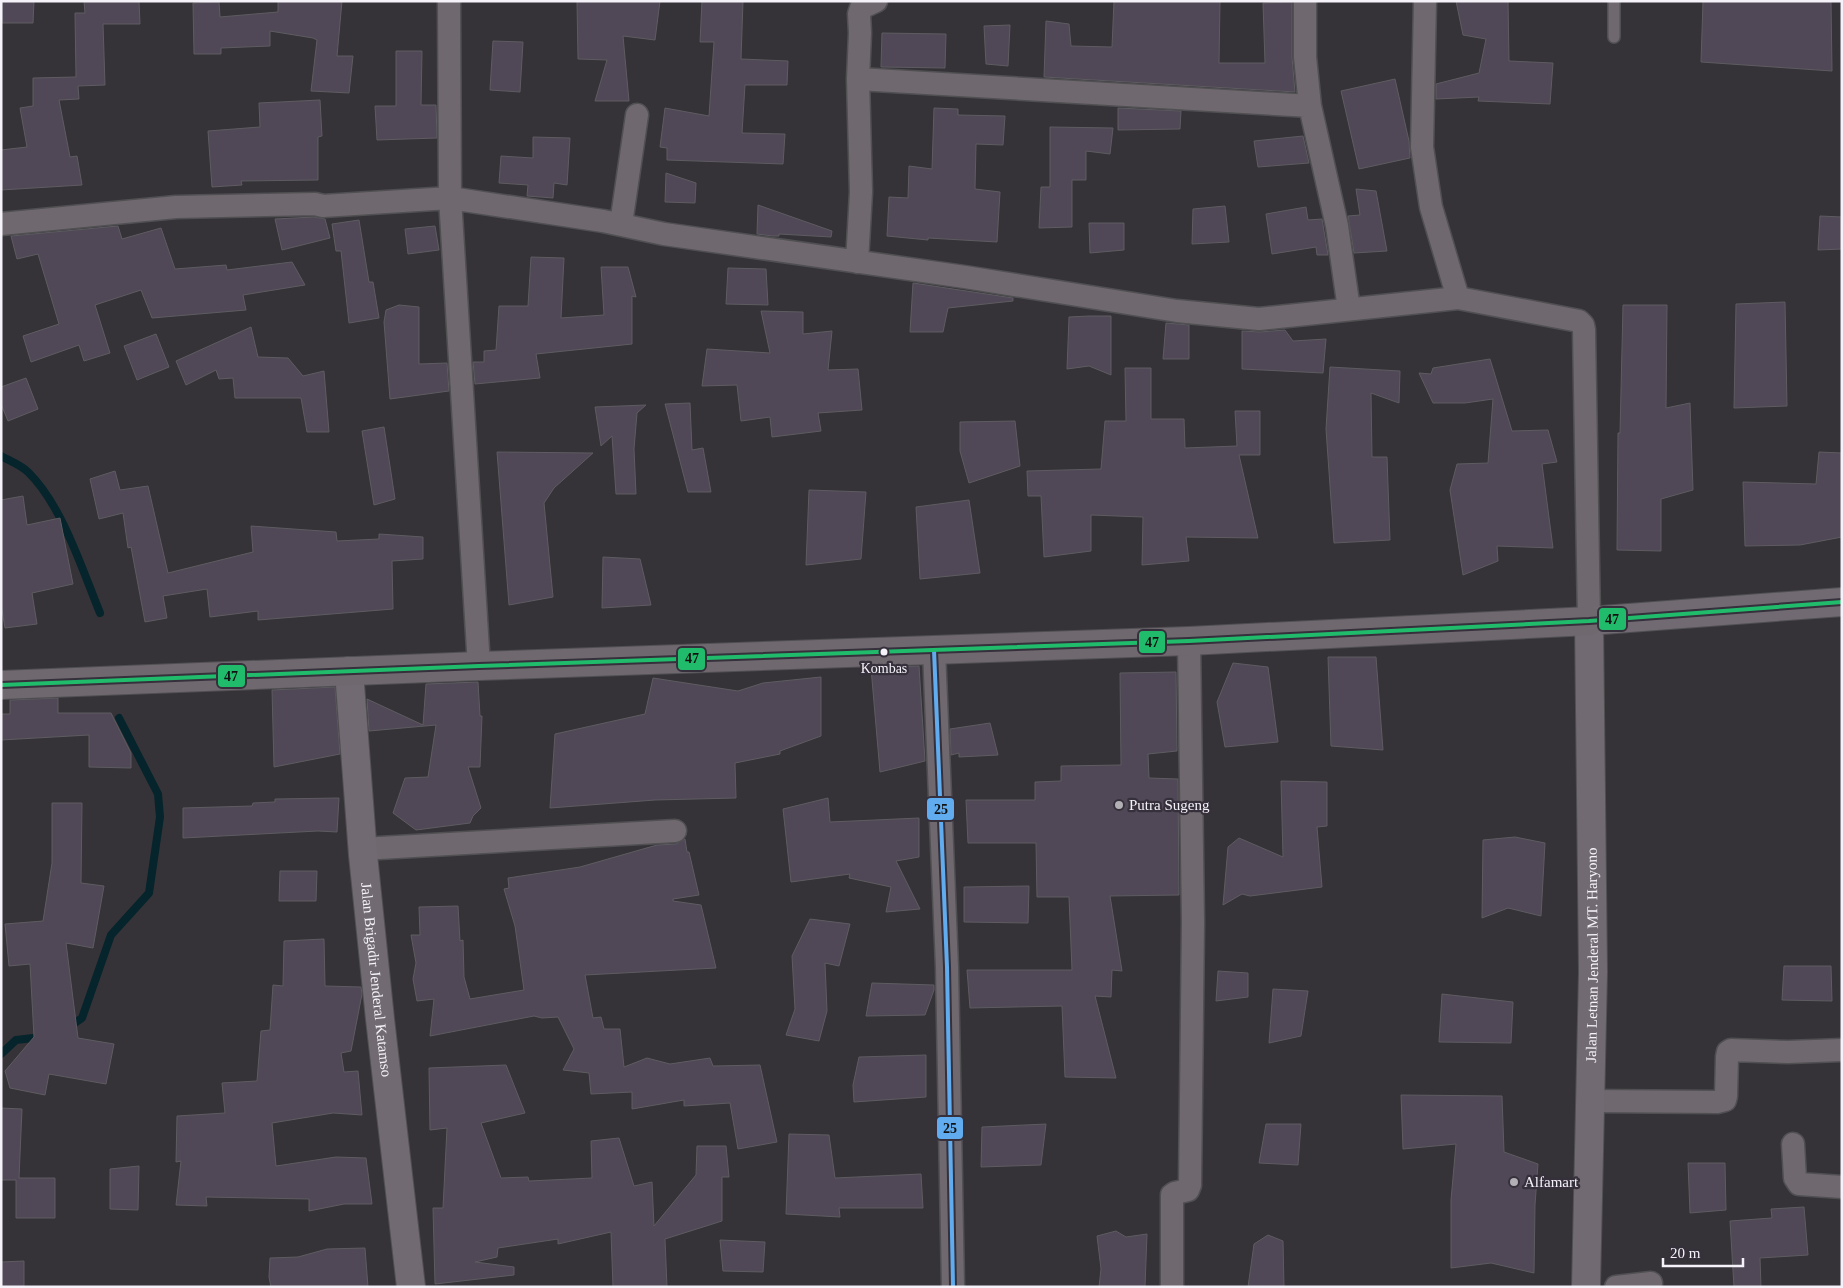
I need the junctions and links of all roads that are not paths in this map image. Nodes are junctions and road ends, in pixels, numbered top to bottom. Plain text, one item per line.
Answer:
1 (449, 1) edge
2 (876, 1) edge
3 (1306, 1) edge
4 (1425, 1) edge
5 (1614, 1) edge
6 (1614, 37) dead end
7 (858, 79) junction
8 (1310, 106) junction
9 (637, 115) dead end
10 (450, 198) junction
11 (1, 224) edge
12 (620, 224) junction
13 (857, 262) junction
14 (1458, 298) junction
15 (1349, 310) junction
16 (1842, 602) edge
17 (1589, 621) junction
18 (1189, 641) junction
19 (934, 650) junction
20 (479, 666) junction
21 (349, 671) junction
22 (1, 685) edge
23 (675, 831) dead end
24 (362, 849) junction
25 (1842, 1050) edge
26 (1590, 1101) junction
27 (1793, 1144) dead end
28 (1842, 1186) edge
29 (1651, 1283) dead end
30 (411, 1287) edge
31 (953, 1287) edge
32 (1172, 1287) edge
33 (1586, 1287) edge
34 (1616, 1287) edge

1 - 10 street
2 - 7 street
3 - 8 street
4 - 14 street
5 - 6 lane
7 - 8 street
7 - 13 street
8 - 15 street
9 - 12 street
10 - 11 street
10 - 12 street
10 - 20 street
12 - 13 street
13 - 15 street
14 - 15 street
14 - 17 street
16 - 17 main road
17 - 18 main road
17 - 26 main road, Jalan Letnan Jenderal MT. Haryono
18 - 19 main road
18 - 32 street
19 - 20 main road
19 - 31 street
20 - 21 main road
21 - 22 main road
21 - 24 main road, Jalan Brigadir Jenderal Katamso
23 - 24 street
24 - 30 main road, Jalan Brigadir Jenderal Katamso
25 - 26 street
26 - 33 main road, Jalan Letnan Jenderal MT. Haryono
27 - 28 street
29 - 34 street

